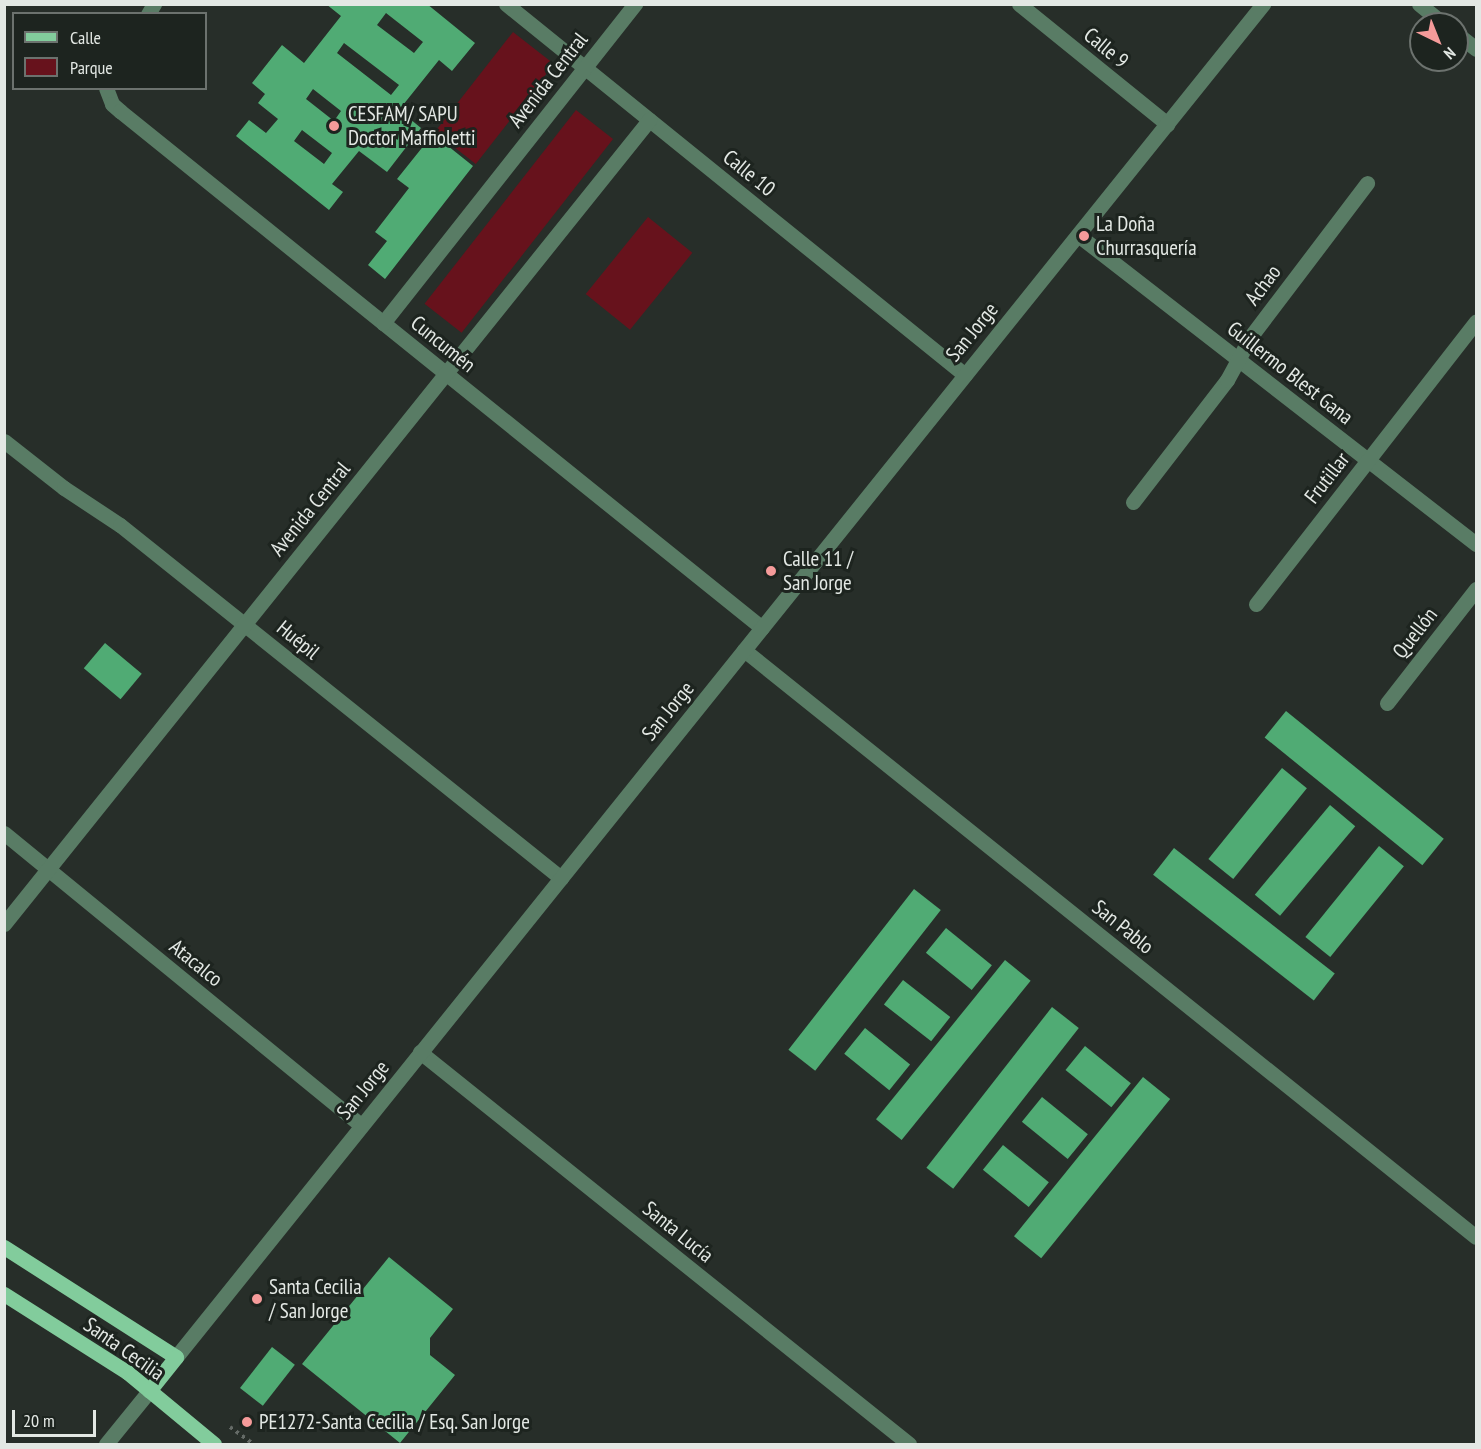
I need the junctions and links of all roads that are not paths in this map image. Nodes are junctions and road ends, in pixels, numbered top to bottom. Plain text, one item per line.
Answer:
1 (506, 4) edge
2 (635, 4) edge
3 (1019, 4) edge
4 (1263, 4) edge
5 (585, 68) junction
6 (107, 90) edge
7 (649, 120) junction
8 (1167, 124) junction
9 (1367, 183) dead end
10 (1078, 235) junction
11 (1476, 321) edge
12 (383, 322) junction
13 (1238, 359) junction
14 (446, 373) junction
15 (965, 375) junction
16 (4, 441) edge
17 (1368, 459) junction
18 (1133, 502) dead end
19 (1476, 544) edge
20 (1476, 589) edge
21 (1256, 604) dead end
22 (244, 625) junction
23 (762, 628) junction
24 (744, 650) junction
25 (1387, 703) dead end
26 (4, 833) edge
27 (48, 870) junction
28 (561, 878) junction
29 (4, 924) edge
30 (420, 1052) junction
31 (361, 1125) junction
32 (1476, 1238) edge
33 (4, 1247) edge
34 (4, 1294) edge
35 (176, 1357) junction
36 (149, 1391) junction
37 (106, 1444) edge
38 (214, 1444) edge
39 (909, 1444) edge

1 - 5 street, Calle 10
2 - 5 street, Avenida Central
3 - 8 street, Calle 9
4 - 8 street, San Jorge
5 - 7 street, Calle 10
5 - 12 street, Avenida Central
6 - 12 street, Cuncumén
7 - 14 street, Avenida Central
7 - 15 street, Calle 10
8 - 10 street, San Jorge
9 - 13 street, Achao
10 - 13 street, Guillermo Blest Gana
10 - 15 street, San Jorge
11 - 17 street, Frutillar
12 - 14 street, Cuncumén
13 - 17 street, Guillermo Blest Gana
13 - 18 street, Achao
14 - 22 street, Avenida Central
14 - 23 street, Cuncumén
15 - 23 street, San Jorge
16 - 22 street, Huépil
17 - 19 street, Guillermo Blest Gana
17 - 21 street, Frutillar
20 - 25 street, Quellón
22 - 27 street, Avenida Central
22 - 28 street, Huépil
23 - 24 street, San Jorge
24 - 28 street, San Jorge
24 - 32 street, San Pablo
26 - 27 street, Atacalco
27 - 29 street, Avenida Central
27 - 31 street, Atacalco
28 - 30 street, San Jorge
30 - 31 street, San Jorge
30 - 39 street, Santa Lucía
31 - 35 street, San Jorge
33 - 35 main road, Santa Cecilia
34 - 36 main road, Santa Cecilia
35 - 36 main road, San Jorge
36 - 37 street, San Jorge
36 - 38 main road, Santa Cecilia

